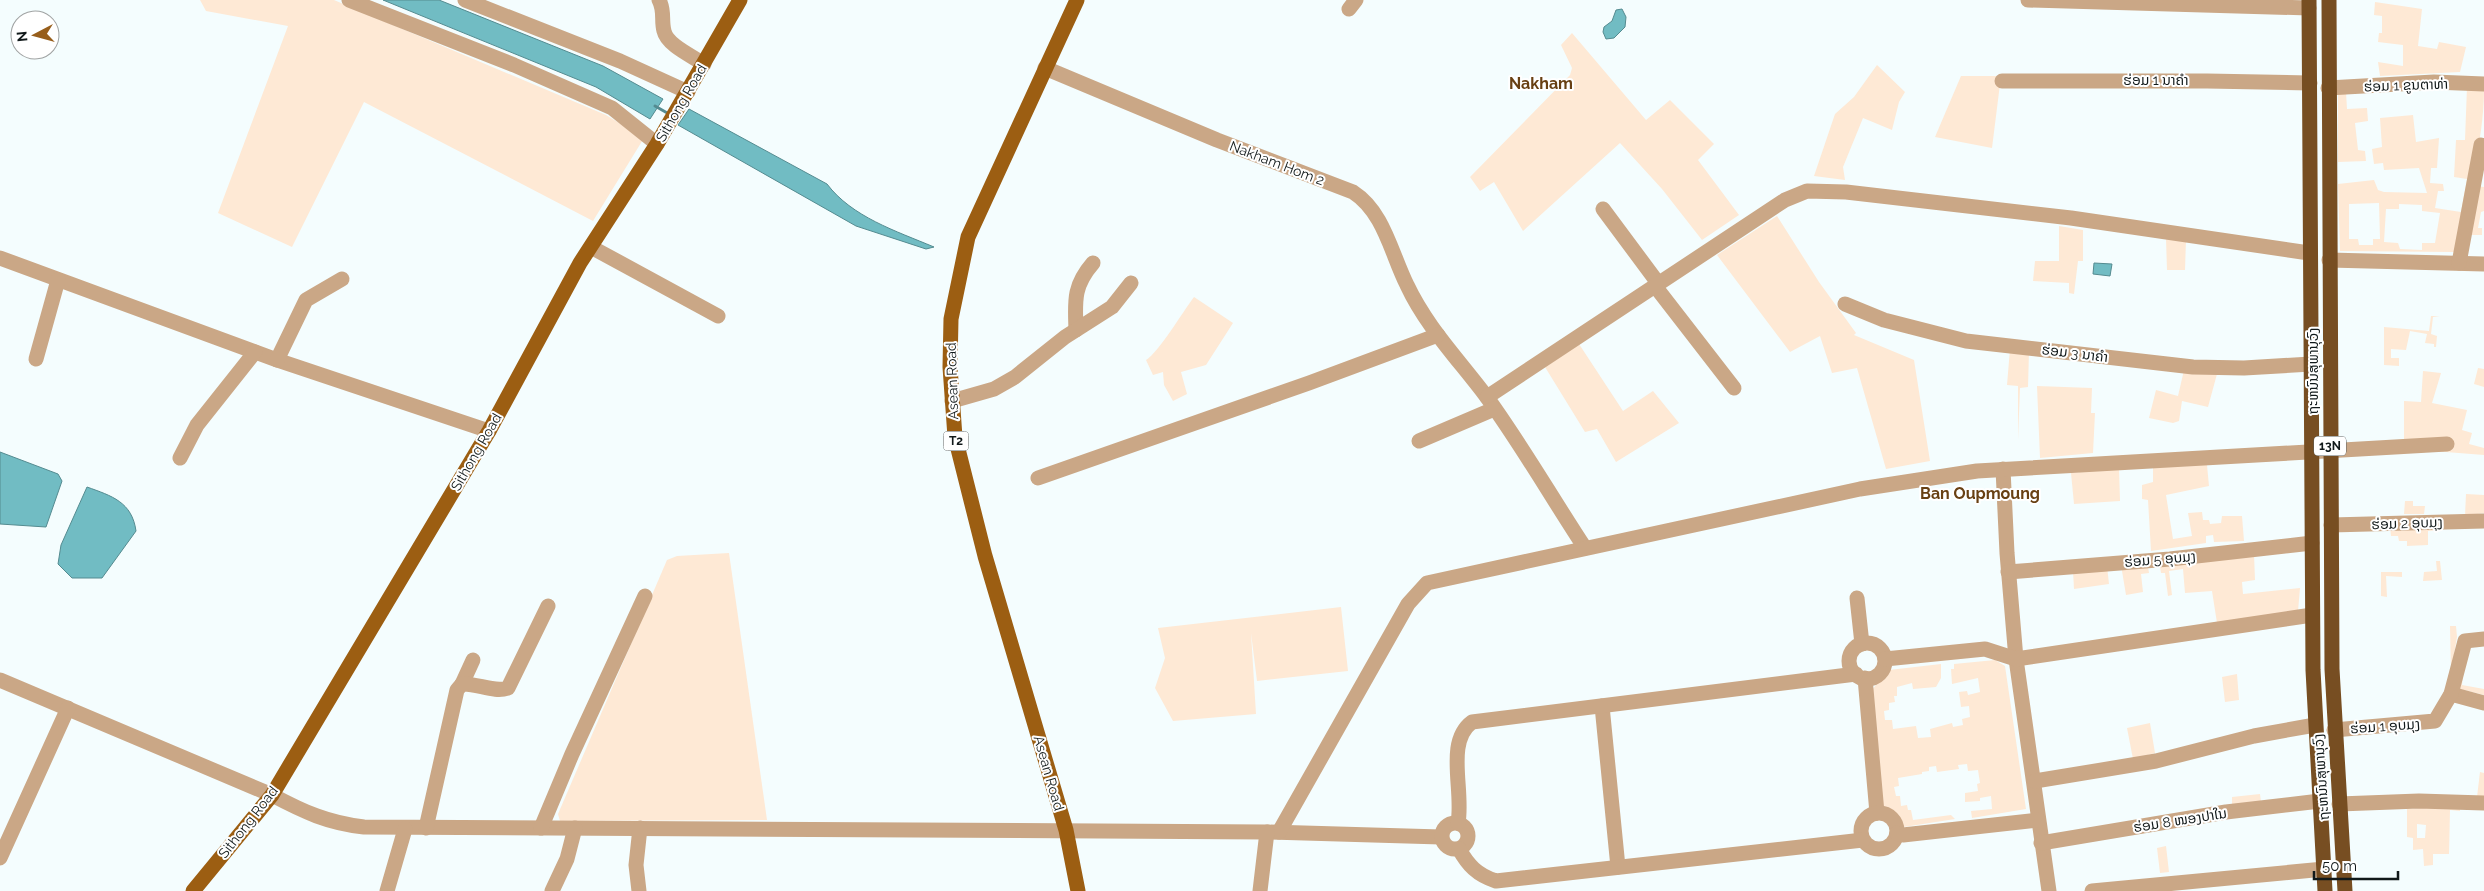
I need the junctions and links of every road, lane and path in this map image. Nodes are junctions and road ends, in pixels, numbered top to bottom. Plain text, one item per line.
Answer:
1 (349, 0) edge
2 (465, 0) edge
3 (659, 0) edge
4 (740, 0) edge
5 (1078, 0) edge
6 (2028, 0) edge
7 (2328, 0) edge
8 (2309, 4) edge
9 (704, 64) junction
10 (1045, 68) junction
11 (2002, 81) dead end
12 (2310, 83) junction
13 (2484, 84) edge
14 (2328, 88) junction
15 (687, 94) junction
16 (657, 144) junction
17 (2482, 146) dead end
18 (1603, 209) dead end
19 (591, 247) junction
20 (2309, 253) junction
21 (0, 258) edge
22 (2329, 260) junction
23 (1093, 263) dead end
24 (2459, 264) junction
25 (2484, 264) edge
26 (342, 279) dead end
27 (58, 280) junction
28 (1131, 283) dead end
29 (1657, 284) junction
30 (1845, 304) dead end
31 (718, 316) dead end
32 (1076, 330) junction
33 (1438, 335) junction
34 (255, 352) junction
35 (36, 359) dead end
36 (278, 360) junction
37 (2311, 364) junction
38 (1734, 388) dead end
39 (952, 401) junction
40 (1491, 403) junction
41 (488, 431) junction
42 (1419, 442) dead end
43 (2447, 444) dead end
44 (2312, 450) junction
45 (2330, 450) junction
46 (180, 458) dead end
47 (2003, 469) junction
48 (1038, 478) dead end
49 (2484, 521) edge
50 (2331, 525) junction
51 (2312, 542) junction
52 (1584, 548) junction
53 (2008, 572) junction
54 (645, 596) dead end
55 (1857, 598) dead end
56 (548, 606) dead end
57 (2312, 615) junction
58 (2484, 639) edge
59 (1862, 644) junction
60 (2016, 658) junction
61 (1884, 659) junction
62 (473, 660) dead end
63 (1860, 676) junction
64 (0, 680) edge
65 (462, 684) junction
66 (2451, 694) junction
67 (2484, 703) edge
68 (1602, 706) junction
69 (68, 708) junction
70 (2316, 724) junction
71 (2334, 730) junction
72 (2035, 781) junction
73 (272, 795) junction
74 (2320, 801) junction
75 (2339, 804) junction
76 (2484, 804) edge
77 (1876, 813) junction
78 (2038, 820) junction
79 (1458, 822) junction
80 (426, 828) junction
81 (542, 828) junction
82 (575, 828) junction
83 (640, 828) junction
84 (405, 829) junction
85 (1066, 830) junction
86 (1273, 832) junction
87 (1896, 833) junction
88 (1441, 837) junction
89 (1863, 840) junction
90 (2041, 843) junction
91 (1459, 849) junction
92 (0, 858) edge
93 (1618, 867) junction
94 (2324, 869) junction
95 (196, 890) edge
96 (388, 891) edge
97 (552, 891) edge
98 (639, 891) edge
99 (1078, 891) edge
100 (1260, 891) edge
101 (2049, 891) edge
102 (2092, 891) edge
103 (2325, 891) edge
104 (2345, 891) edge

1 - 16 street
2 - 15 street
3 - 9 street
4 - 9 main road, Sithong Road
5 - 10 main road, Asean Road / T2
6 - 8 street
7 - 14 highway, ຖະຫນົນສຸພານຸວົງ / 13N
8 - 12 highway, ຖະຫນົນສຸພານຸວົງ / 13N
9 - 15 main road, Sithong Road
10 - 33 street, Nakham Hom 2
10 - 39 main road, Asean Road / T2
11 - 12 street, ຮ່ອມ 1 ນາຄຳ
12 - 20 highway, ຖະຫນົນສຸພານຸວົງ / 13N
13 - 14 street, ຮ່ອມ 1 ຂູນຕາທ່າ
14 - 22 highway, ຖະຫນົນສຸພານຸວົງ / 13N
15 - 16 main road, Sithong Road
16 - 19 main road, Sithong Road
17 - 24 street
18 - 29 street
19 - 31 street
19 - 41 main road, Sithong Road
20 - 29 street
20 - 37 highway, ຖະຫນົນສຸພານຸວົງ / 13N
21 - 27 street
22 - 24 street
22 - 45 highway, ຖະຫນົນສຸພານຸວົງ / 13N
23 - 32 street
24 - 25 street
26 - 36 street
27 - 34 street
27 - 35 street
28 - 32 street
29 - 38 street
29 - 40 street
30 - 37 street, ຮ່ອມ 3 ນາຄຳ
32 - 39 street
33 - 40 street, Nakham Hom 2
33 - 48 street
34 - 36 street
34 - 46 street
36 - 41 street
37 - 44 highway, ຖະຫນົນສຸພານຸວົງ / 13N
39 - 85 main road, Asean Road / T2
40 - 42 street
40 - 52 street, Nakham Hom 2
41 - 73 main road, Sithong Road
43 - 45 street
44 - 45 street
44 - 47 street
44 - 51 highway, ຖະຫນົນສຸພານຸວົງ / 13N
45 - 50 highway, ຖະຫນົນສຸພານຸວົງ / 13N
47 - 52 street
47 - 53 street
49 - 50 street, ຮ່ອມ 2 ອຸບມຸງ
50 - 71 highway, ຖະຫນົນສຸພານຸວົງ / 13N
51 - 53 street, ຮ່ອມ 5 ອຸບມຸງ
51 - 57 highway, ຖະຫນົນສຸພານຸວົງ / 13N
52 - 86 street
53 - 60 street
54 - 81 street
55 - 59 street
56 - 65 street
57 - 60 street
57 - 70 highway, ຖະຫນົນສຸພານຸວົງ / 13N
58 - 66 street
59 - 61 street
59 - 63 street
60 - 61 street
60 - 72 street
61 - 63 street
62 - 65 street
63 - 68 street
63 - 77 street
64 - 69 street
65 - 80 street
66 - 67 street
66 - 71 street, ຮ່ອມ 1 ອຸບມຸງ
68 - 79 street
68 - 93 street
69 - 73 street
69 - 92 street
70 - 72 street
70 - 74 highway, ຖະຫນົນສຸພານຸວົງ / 13N
71 - 75 highway, ຖະຫນົນສຸພານຸວົງ / 13N
72 - 78 street
73 - 84 street
73 - 95 main road, Sithong Road
74 - 90 street, ຮ່ອມ 8 ໜອງປາໃນ
74 - 94 highway, ຖະຫນົນສຸພານຸວົງ / 13N
75 - 76 street
75 - 104 highway, ຖະຫນົນສຸພານຸວົງ / 13N
77 - 87 street
77 - 89 street
78 - 87 street
78 - 90 street
79 - 88 street
79 - 91 street
80 - 81 street
80 - 84 street
81 - 82 street
82 - 83 street
82 - 97 street
83 - 85 street
83 - 98 street
84 - 96 street
85 - 86 street
85 - 99 main road, Asean Road / T2
86 - 88 street
86 - 100 street
87 - 89 street
88 - 91 street
89 - 93 street
90 - 101 street
91 - 93 street
94 - 102 street
94 - 103 highway, ຖະຫນົນສຸພານຸວົງ / 13N

